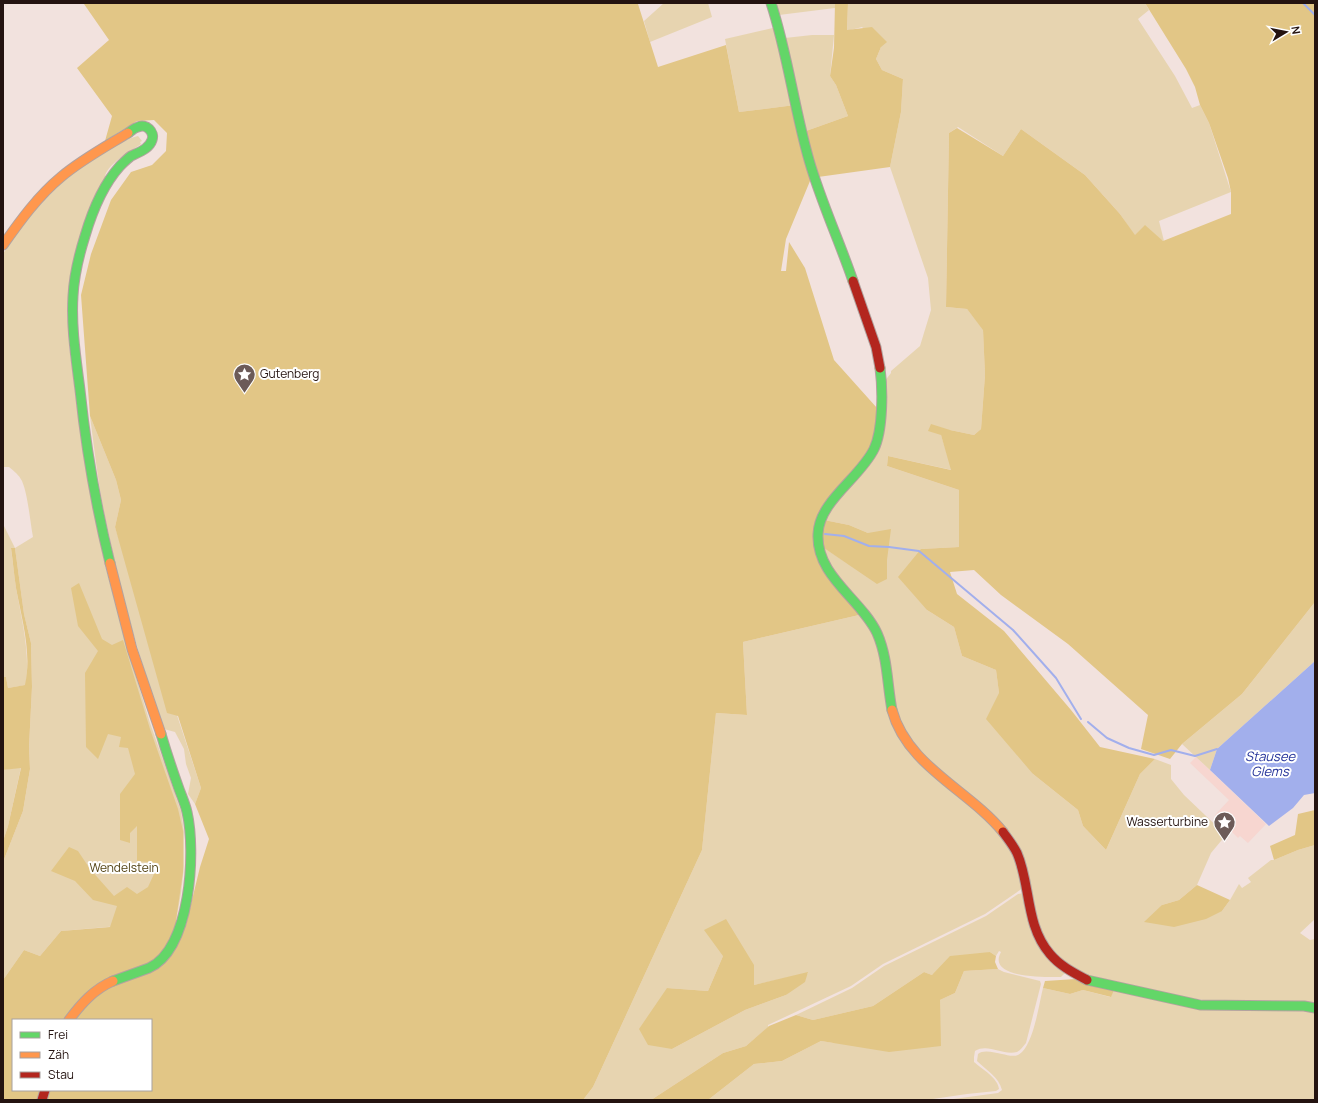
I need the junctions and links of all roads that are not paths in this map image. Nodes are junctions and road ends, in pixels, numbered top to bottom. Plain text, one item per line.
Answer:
1 (771, 3) edge
2 (3, 245) edge
3 (1315, 1008) edge
4 (70, 1019) edge

1 - 3 street
2 - 4 street

